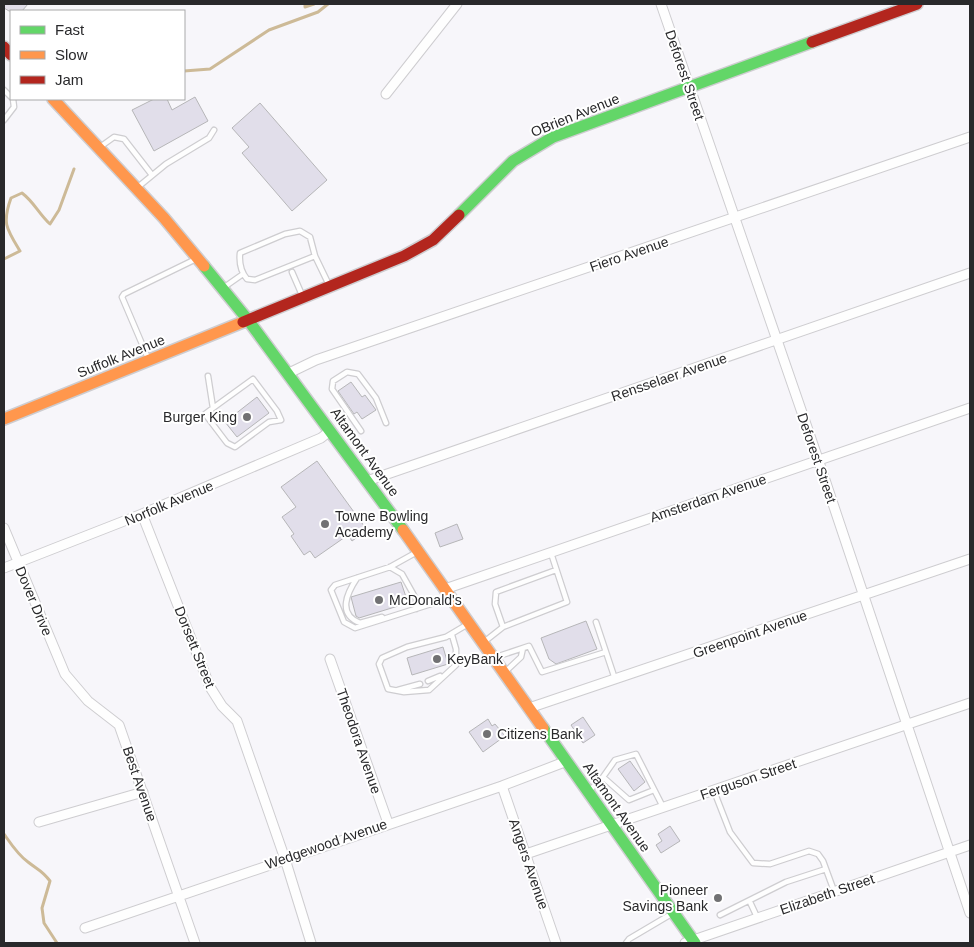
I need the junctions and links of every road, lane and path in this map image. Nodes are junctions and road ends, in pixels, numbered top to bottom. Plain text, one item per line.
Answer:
1 (457, 4) edge
2 (661, 4) edge
3 (917, 4) edge
4 (689, 87) junction
5 (386, 94) dead end
6 (12, 100) edge
7 (54, 100) edge
8 (4, 120) edge
9 (214, 130) dead end
10 (970, 137) edge
11 (99, 148) junction
12 (152, 175) junction
13 (137, 188) junction
14 (734, 218) junction
15 (315, 256) junction
16 (197, 258) junction
17 (292, 272) dead end
18 (970, 273) edge
19 (243, 274) junction
20 (329, 285) junction
21 (222, 288) junction
22 (303, 297) junction
23 (248, 320) junction
24 (776, 340) junction
25 (149, 361) junction
26 (288, 374) junction
27 (208, 376) dead end
28 (213, 408) junction
29 (970, 408) edge
30 (4, 419) edge
31 (386, 423) dead end
32 (330, 430) junction
33 (361, 430) dead end
34 (818, 459) junction
35 (367, 480) junction
36 (142, 514) junction
37 (4, 528) edge
38 (418, 551) junction
39 (550, 552) junction
40 (970, 559) edge
41 (17, 563) junction
42 (4, 568) edge
43 (390, 568) junction
44 (556, 570) junction
45 (357, 578) junction
46 (448, 593) junction
47 (863, 596) junction
48 (418, 610) junction
49 (596, 622) dead end
50 (470, 623) junction
51 (503, 627) junction
52 (452, 635) junction
53 (483, 643) junction
54 (53, 645) joint
55 (523, 648) junction
56 (606, 652) junction
57 (494, 658) junction
58 (330, 659) dead end
59 (504, 673) junction
60 (444, 674) junction
61 (615, 679) junction
62 (428, 681) dead end
63 (420, 684) dead end
64 (397, 691) junction
65 (970, 703) edge
66 (529, 708) junction
67 (907, 725) junction
68 (567, 761) junction
69 (604, 777) junction
70 (502, 786) junction
71 (654, 790) junction
72 (589, 791) junction
73 (714, 791) junction
74 (143, 792) junction
75 (664, 808) junction
76 (39, 822) dead end
77 (388, 823) junction
78 (612, 825) junction
79 (970, 845) edge
80 (950, 852) junction
81 (526, 854) junction
82 (285, 858) junction
83 (826, 869) junction
84 (834, 891) junction
85 (178, 895) junction
86 (750, 902) junction
87 (674, 913) junction
88 (970, 913) edge
89 (720, 915) dead end
90 (757, 917) junction
91 (85, 928) dead end
92 (627, 941) edge
93 (691, 942) edge
94 (195, 943) edge
95 (311, 943) edge
96 (556, 943) edge

1 - 5 street
2 - 4 street, Deforest Street
3 - 4 main road, OBrien Avenue
4 - 14 street, Deforest Street
4 - 20 main road, OBrien Avenue
6 - 8 lane
7 - 11 main road, Altamont Avenue
9 - 12 lane
10 - 14 street, Fiero Avenue
11 - 12 lane
11 - 13 main road, Altamont Avenue
12 - 13 lane
13 - 16 main road, Altamont Avenue
14 - 24 street, Deforest Street
14 - 26 street, Fiero Avenue
15 - 19 lane
15 - 19 lane
15 - 20 lane
16 - 21 main road, Altamont Avenue
16 - 25 lane
17 - 22 lane
18 - 24 street, Rensselaer Avenue
19 - 21 lane
20 - 22 main road, OBrien Avenue
21 - 23 main road, Altamont Avenue
22 - 23 main road, OBrien Avenue
23 - 25 main road, Suffolk Avenue
23 - 26 main road, Altamont Avenue
24 - 34 street, Deforest Street
24 - 35 street, Rensselaer Avenue
25 - 30 main road, Suffolk Avenue
26 - 32 main road, Altamont Avenue
27 - 28 lane
28 - 28 lane
29 - 34 street, Amsterdam Avenue
31 - 33 lane
32 - 35 main road, Altamont Avenue
32 - 36 street, Norfolk Avenue
34 - 39 street, Amsterdam Avenue
34 - 47 street, Deforest Street
35 - 38 main road, Altamont Avenue
36 - 41 street, Norfolk Avenue
36 - 82 street, Dorsett Street
37 - 41 street, Dover Drive
38 - 43 lane
38 - 46 main road, Altamont Avenue
39 - 44 lane
39 - 46 street, Amsterdam Avenue
40 - 47 street, Greenpoint Avenue
41 - 42 street, Norfolk Avenue
41 - 54 street, Dover Drive
43 - 45 lane
43 - 48 lane
44 - 51 lane
44 - 51 lane
45 - 48 lane
45 - 48 lane
46 - 48 lane
46 - 50 main road, Altamont Avenue
47 - 61 street, Greenpoint Avenue
47 - 67 street, Deforest Street
49 - 56 lane
50 - 52 lane
50 - 53 main road, Altamont Avenue
51 - 53 lane
52 - 60 lane
52 - 64 lane
53 - 57 main road, Altamont Avenue
54 - 74 street, Best Avenue
55 - 56 lane
55 - 57 lane
55 - 59 lane
56 - 61 lane
57 - 59 main road, Altamont Avenue
58 - 77 street, Theodora Avenue
59 - 66 main road, Altamont Avenue
60 - 62 lane
60 - 64 lane
61 - 66 street, Greenpoint Avenue
63 - 64 lane
65 - 67 street, Ferguson Street
66 - 68 main road, Altamont Avenue
67 - 73 street, Ferguson Street
67 - 80 street, Deforest Street
68 - 70 street, Wedgewood Avenue
68 - 72 main road, Altamont Avenue
69 - 71 lane
69 - 71 lane
69 - 72 lane
70 - 77 street, Wedgewood Avenue
70 - 81 street, Angers Avenue
71 - 75 lane
72 - 78 main road, Altamont Avenue
73 - 75 street, Ferguson Street
73 - 83 lane
74 - 76 street
74 - 85 street, Best Avenue
75 - 78 street, Ferguson Street
77 - 82 street, Wedgewood Avenue
78 - 81 street, Ferguson Street
78 - 87 main road, Altamont Avenue
79 - 80 street, Elizabeth Street
80 - 84 street, Elizabeth Street
80 - 88 street, Deforest Street
81 - 96 street, Angers Avenue
82 - 85 street, Wedgewood Avenue
82 - 95 street, Dorsett Street
83 - 84 lane
83 - 86 lane
84 - 90 street, Elizabeth Street
85 - 91 street, Wedgewood Avenue
85 - 94 street, Best Avenue
86 - 89 lane
86 - 90 lane
87 - 92 lane
87 - 93 main road, Altamont Avenue
90 - 93 street, Elizabeth Street

